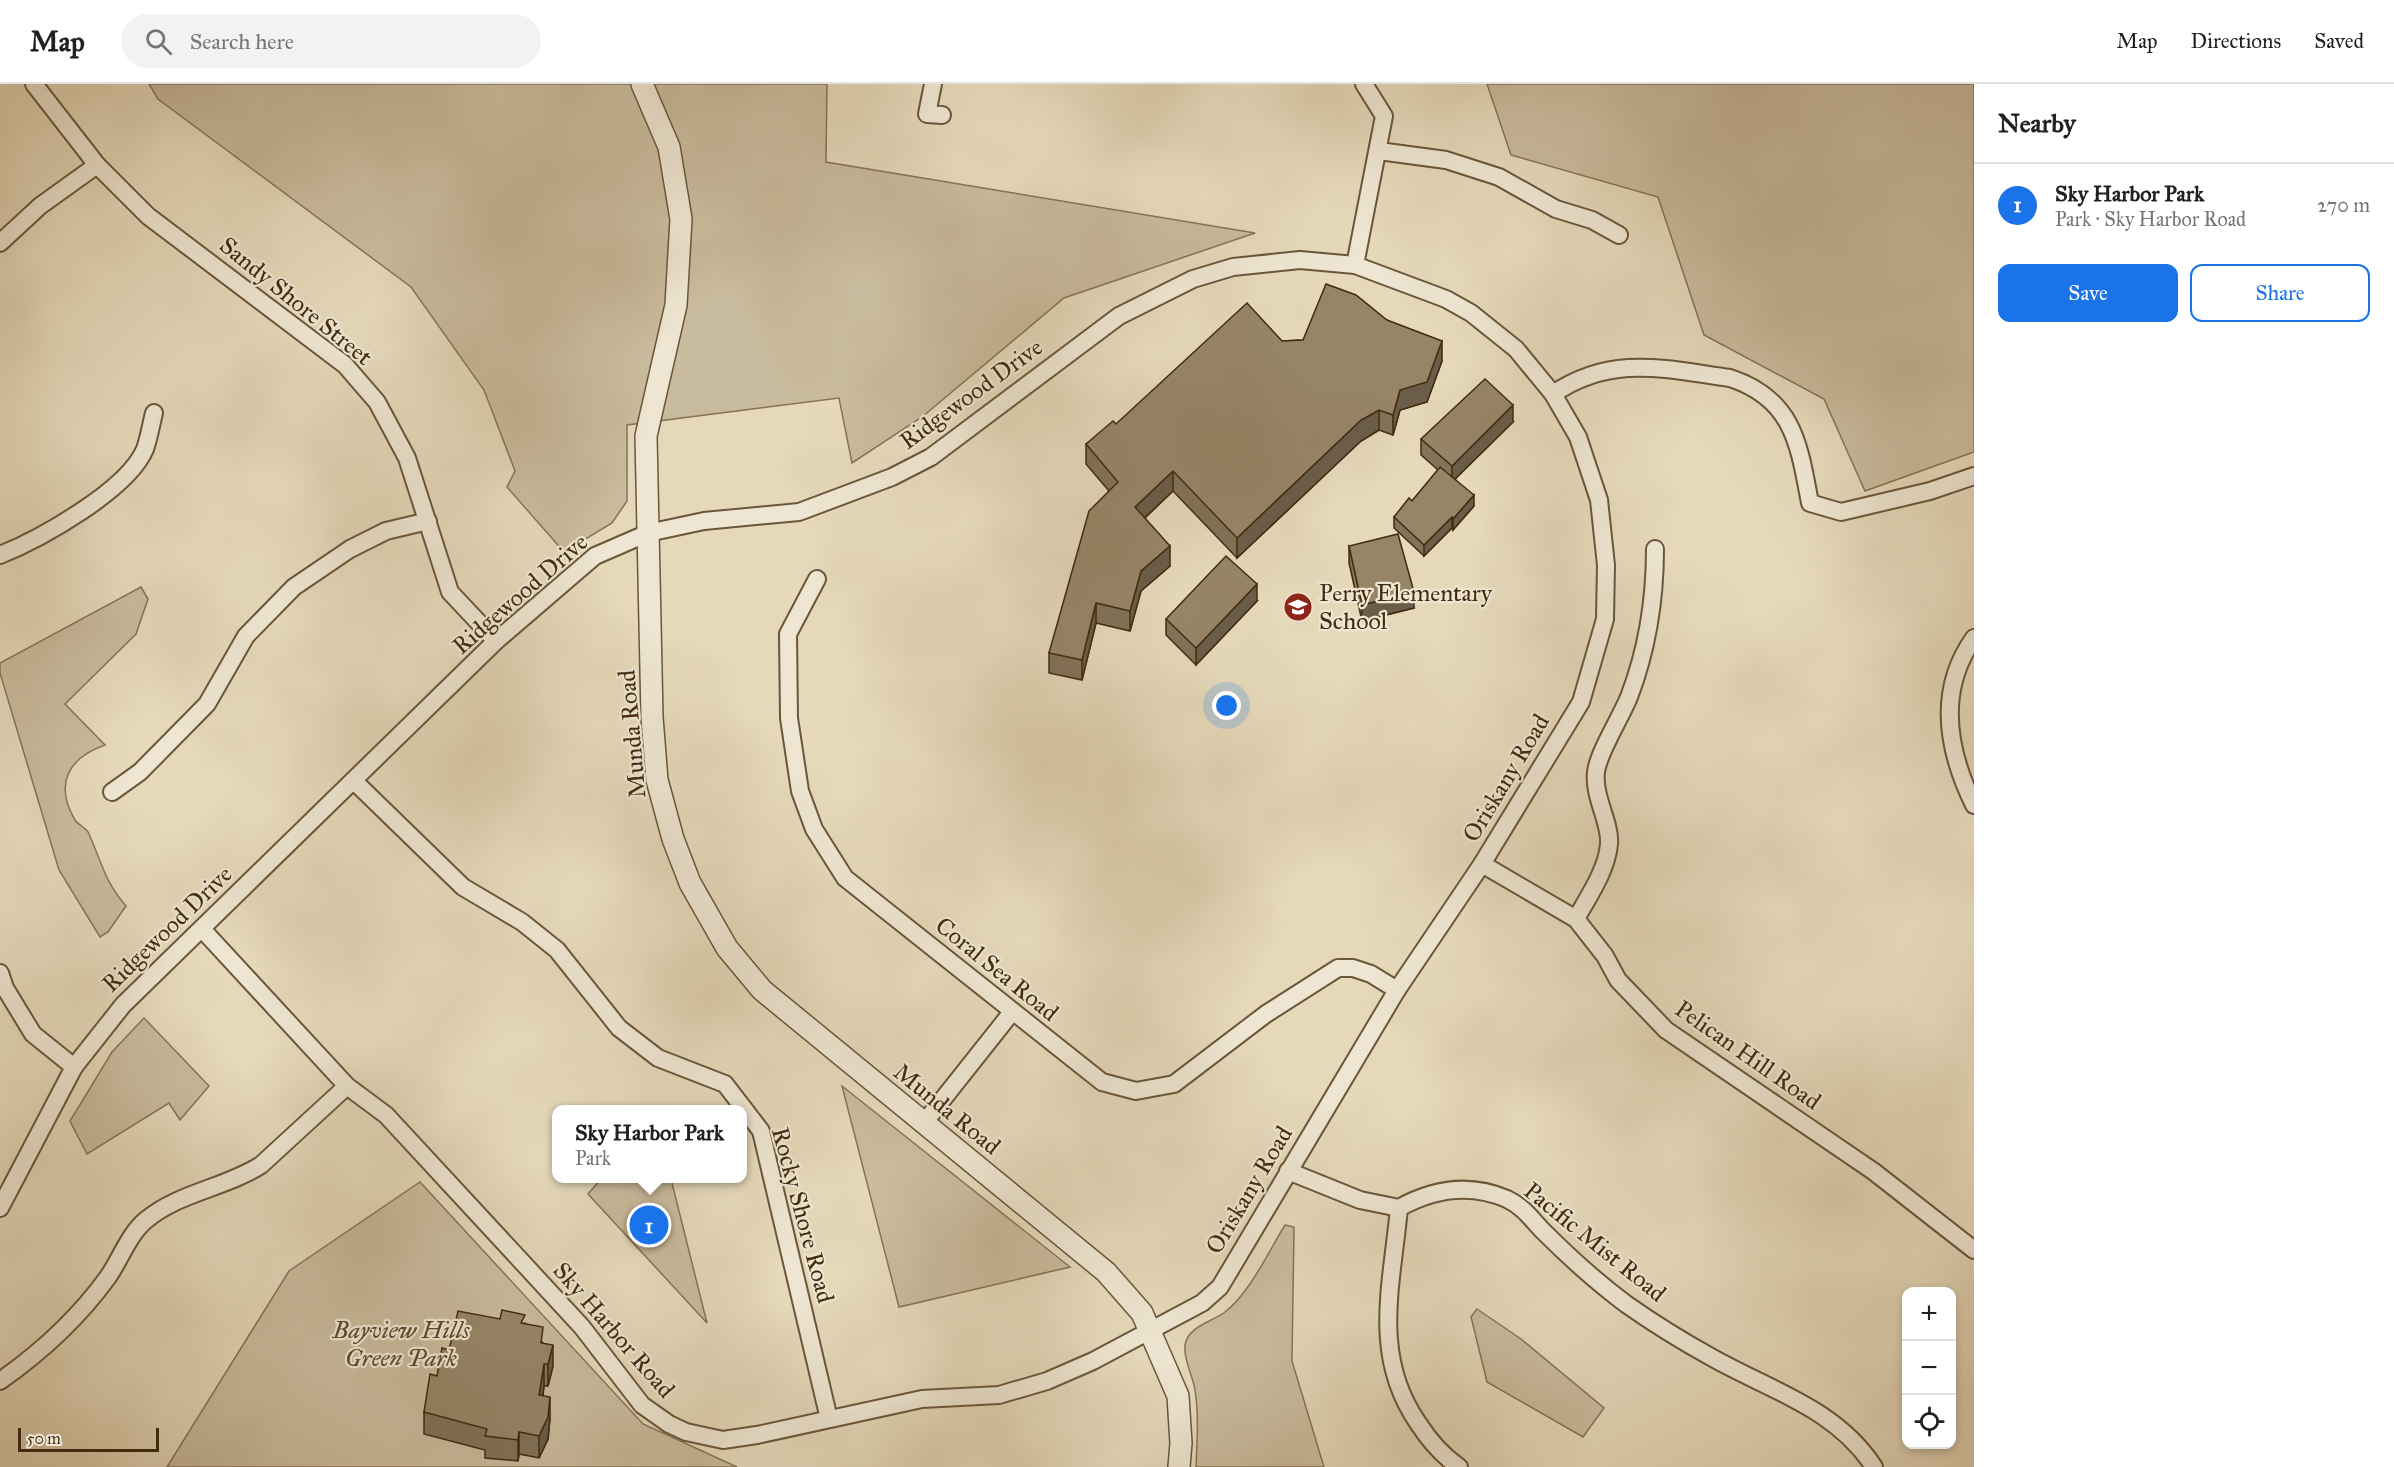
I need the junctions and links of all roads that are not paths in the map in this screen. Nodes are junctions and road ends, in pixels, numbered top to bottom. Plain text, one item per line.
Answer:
1 (642, 84) edge
2 (933, 84) edge
3 (1364, 84) edge
4 (39, 91) edge
5 (942, 115) dead end
6 (1379, 151) junction
7 (97, 165) junction
8 (1619, 235) dead end
9 (0, 243) edge
10 (1355, 265) junction
11 (1553, 394) junction
12 (154, 413) dead end
13 (1974, 476) edge
14 (428, 521) junction
15 (648, 532) junction
16 (1654, 549) dead end
17 (0, 555) edge
18 (816, 579) dead end
19 (1974, 638) edge
20 (496, 641) junction
21 (354, 781) junction
22 (112, 792) dead end
23 (1974, 805) edge
24 (1482, 864) junction
25 (1576, 919) junction
26 (202, 929) junction
27 (0, 973) edge
28 (1397, 990) junction
29 (1011, 1012) junction
30 (74, 1067) junction
31 (347, 1086) junction
32 (742, 1105) edge
33 (747, 1112) edge
34 (924, 1123) junction
35 (1288, 1171) junction
36 (0, 1208) edge
37 (1399, 1208) junction
38 (1974, 1250) edge
39 (1150, 1331) junction
40 (0, 1381) edge
41 (829, 1419) junction
42 (1179, 1467) edge
43 (1459, 1467) edge
44 (1874, 1467) edge

1 - 15 street, Munda Road
2 - 5 street
3 - 6 street
4 - 7 street, Sandy Shore Street
6 - 8 street
6 - 10 street
7 - 9 street
7 - 14 street, Sandy Shore Street
10 - 11 street, Oriskany Road
10 - 15 street, Ridgewood Drive
11 - 13 street
11 - 24 street, Oriskany Road
12 - 17 street
14 - 20 street, Sandy Shore Street
14 - 22 street
15 - 20 street, Ridgewood Drive
15 - 34 street, Munda Road
16 - 25 street
18 - 29 street, Coral Sea Road
19 - 23 street
20 - 21 street, Ridgewood Drive
21 - 26 street, Ridgewood Drive
21 - 32 street, Rocky Shore Road
24 - 25 street, Pelican Hill Road
24 - 28 street, Oriskany Road
25 - 38 street, Pelican Hill Road
26 - 30 street, Ridgewood Drive
26 - 31 street, Sky Harbor Road
27 - 30 street
28 - 29 street, Coral Sea Road
28 - 35 street, Oriskany Road
29 - 34 street
30 - 36 street, Ridgewood Drive
31 - 40 street
31 - 41 street, Sky Harbor Road
33 - 41 street, Rocky Shore Road
34 - 39 street, Munda Road
35 - 37 street
35 - 39 street, Oriskany Road
37 - 43 street
37 - 44 street, Pacific Mist Road
39 - 41 street, Sky Harbor Road
39 - 42 street, Munda Road

